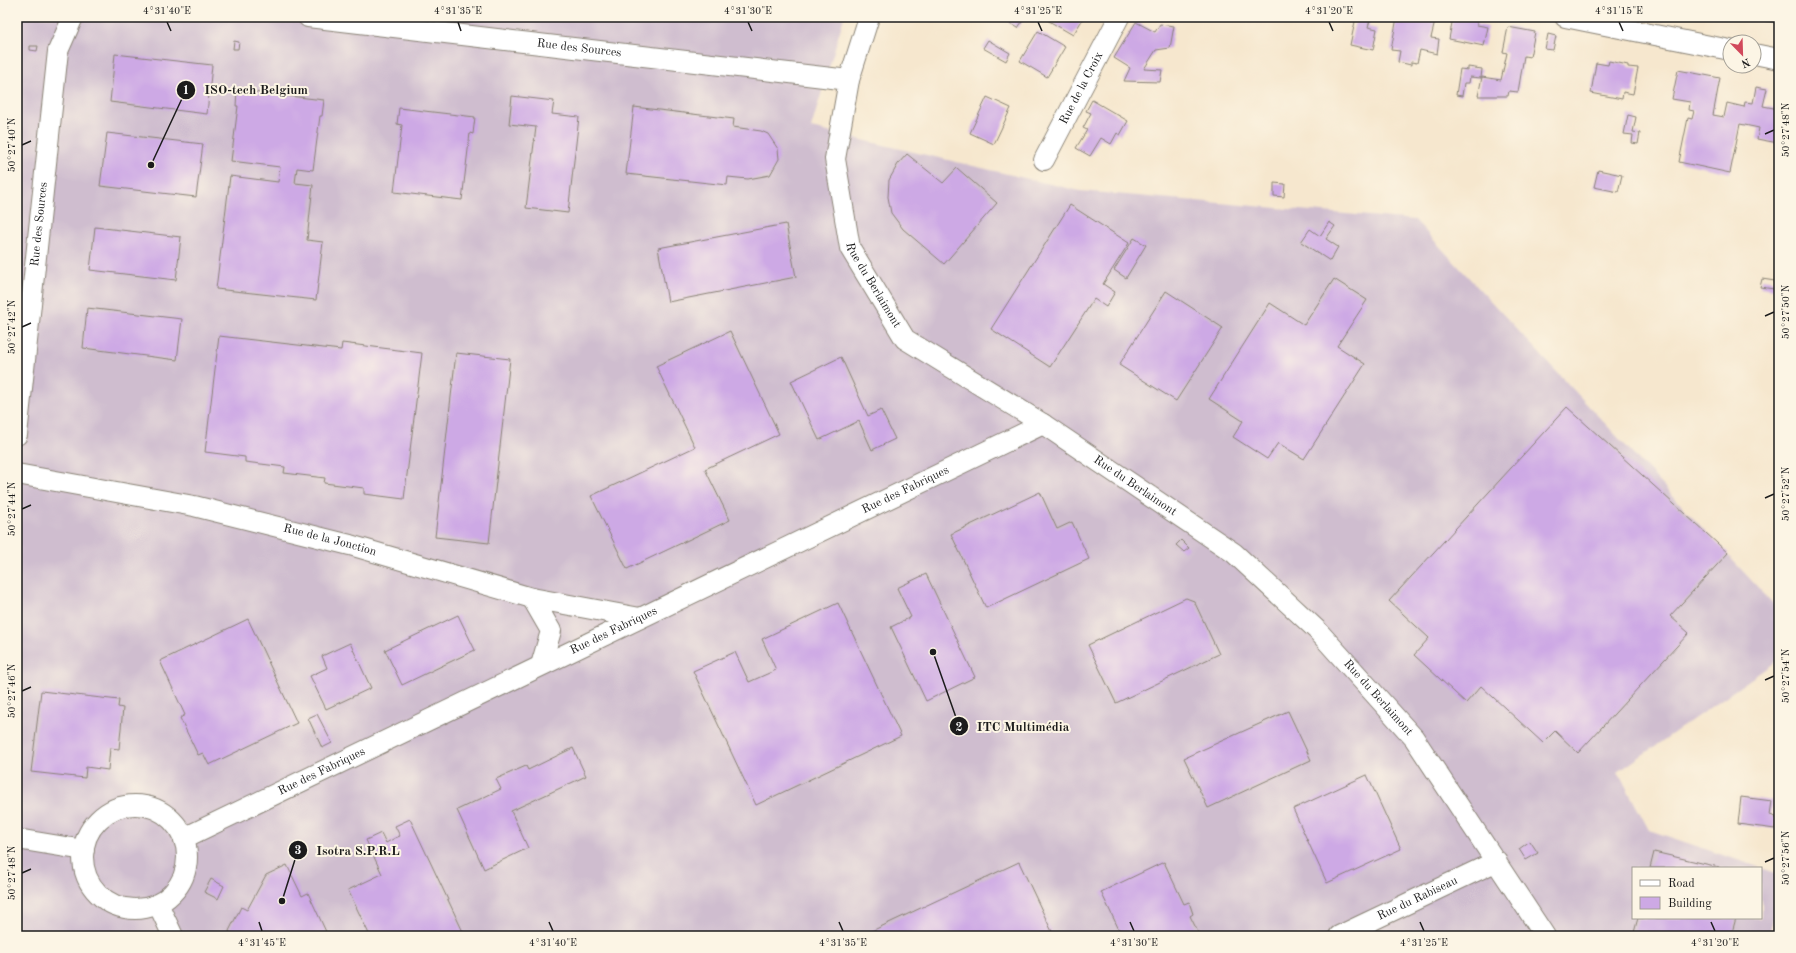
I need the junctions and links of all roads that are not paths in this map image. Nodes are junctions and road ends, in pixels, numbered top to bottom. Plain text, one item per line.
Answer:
1 (73, 17) edge
2 (308, 17) edge
3 (869, 17) edge
4 (1119, 17) edge
5 (1565, 17) edge
6 (1722, 48) edge
7 (1762, 56) edge
8 (1779, 59) edge
9 (849, 80) junction
10 (1044, 160) dead end
11 (1043, 424) junction
12 (17, 435) edge
13 (17, 474) edge
14 (532, 598) junction
15 (640, 618) junction
16 (541, 665) junction
17 (17, 838) edge
18 (184, 838) junction
19 (84, 850) junction
20 (1497, 861) junction
21 (158, 904) junction
22 (173, 936) edge
23 (1339, 936) edge
24 (1545, 936) edge

1 - 12 street, Rue des Sources
2 - 9 street, Rue des Sources
3 - 9 street, Rue du Berlaimont
4 - 10 street, Rue de la Croix
5 - 6 street
7 - 8 street
9 - 11 street, Rue du Berlaimont
11 - 15 street, Rue des Fabriques
11 - 20 street, Rue du Berlaimont
13 - 14 street, Rue de la Jonction
14 - 15 street, Rue de la Jonction
14 - 16 street
15 - 16 street, Rue des Fabriques
16 - 18 street, Rue des Fabriques
17 - 19 street
18 - 19 street
18 - 21 street
19 - 21 street
20 - 23 street, Rue du Rabiseau
20 - 24 street, Rue du Berlaimont
21 - 22 street

